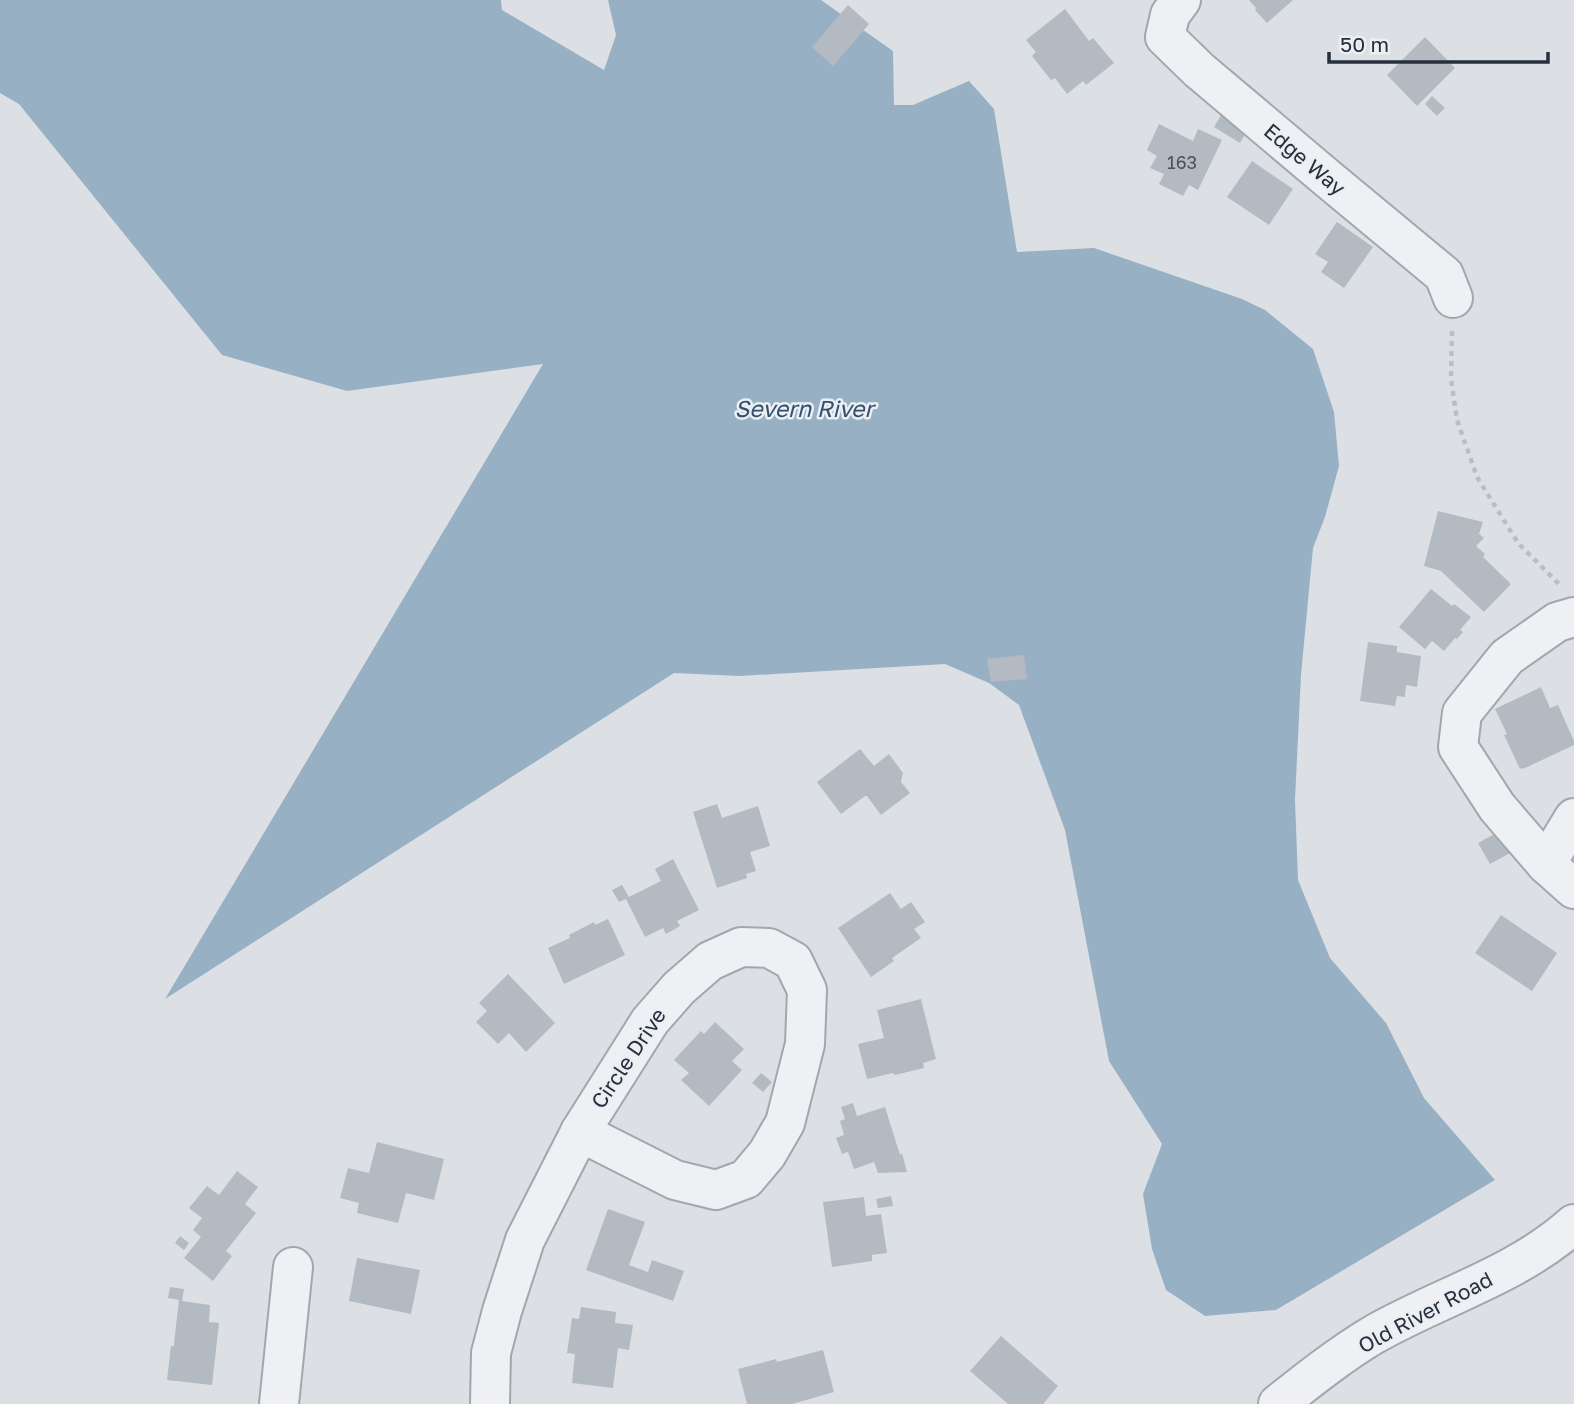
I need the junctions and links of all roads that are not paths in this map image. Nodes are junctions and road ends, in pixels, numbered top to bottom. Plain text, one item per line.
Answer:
1 (1165, 5) edge
2 (1453, 298) road end
3 (1569, 603) edge
4 (1574, 818) edge
5 (1546, 864) junction
6 (1574, 889) edge
7 (580, 1132) junction
8 (1574, 1224) edge
9 (293, 1267) dead end
10 (279, 1404) edge
11 (490, 1404) edge
12 (1278, 1404) edge

1 - 2 street, Edge Way
3 - 5 street
4 - 5 street
5 - 6 street
7 - 7 street, Circle Drive
7 - 11 street, Circle Drive
8 - 12 street, Old River Road
9 - 10 street

